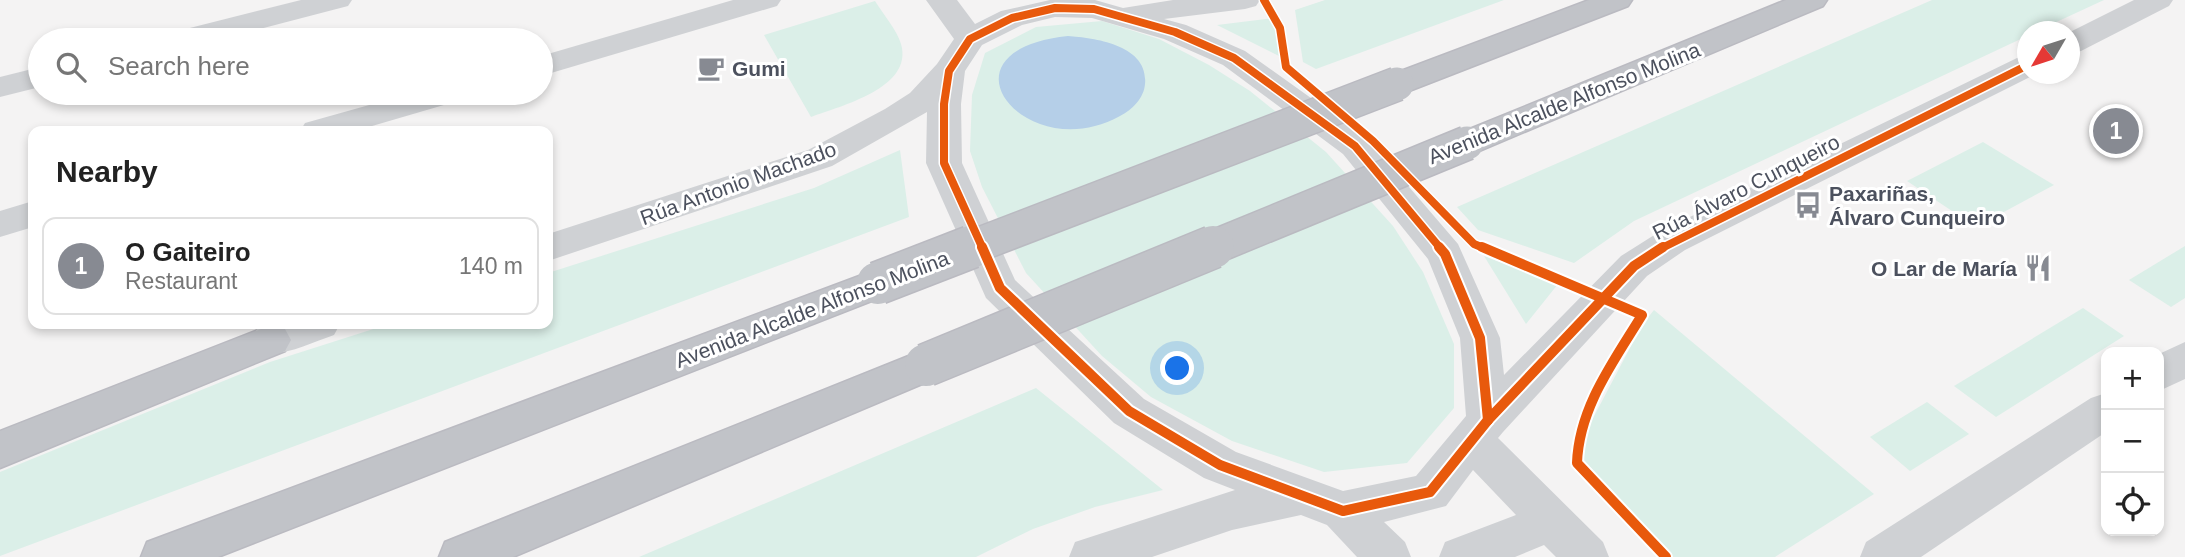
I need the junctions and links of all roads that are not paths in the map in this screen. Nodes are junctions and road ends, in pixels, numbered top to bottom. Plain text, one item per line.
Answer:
1 (337, 0) edge
2 (766, 0) edge
3 (942, 0) edge
4 (1245, 0) edge
5 (1617, 0) edge
6 (1812, 0) edge
7 (2158, 0) edge
8 (1097, 8) edge
9 (228, 28) edge
10 (2080, 39) edge
11 (960, 55) junction
12 (553, 62) edge
13 (2017, 70) edge
14 (28, 79) edge
15 (0, 87) edge
16 (407, 105) edge
17 (334, 126) edge
18 (28, 216) edge
19 (0, 224) edge
20 (553, 246) edge
21 (305, 329) edge
22 (271, 340) joint
23 (2185, 358) edge
24 (2164, 372) edge
25 (2101, 413) edge
26 (1480, 430) junction
27 (0, 450) edge
28 (1301, 496) junction
29 (1343, 511) junction
30 (1552, 521) junction
31 (164, 557) edge
32 (463, 557) edge
33 (1092, 557) edge
34 (1388, 557) edge
35 (1462, 557) edge
36 (1586, 557) edge
37 (1883, 557) edge

1 - 9 street
2 - 12 street
3 - 11 street
4 - 8 street
5 - 31 highway, Avenida Alcalde Alfonso Molina, bridge
6 - 32 highway, Avenida Alcalde Alfonso Molina, bridge
7 - 10 street
8 - 11 street
8 - 26 street
11 - 20 street, Rúa Antonio Machado
11 - 28 street
13 - 26 street, Rúa Álvaro Cunqueiro
14 - 15 street
16 - 17 street
18 - 19 street
21 - 22 street
22 - 27 highway
23 - 24 street
25 - 37 street
26 - 29 street, Rúa Álvaro Cunqueiro
26 - 30 street
28 - 29 street
28 - 33 street
29 - 34 street
30 - 35 street
30 - 36 street

